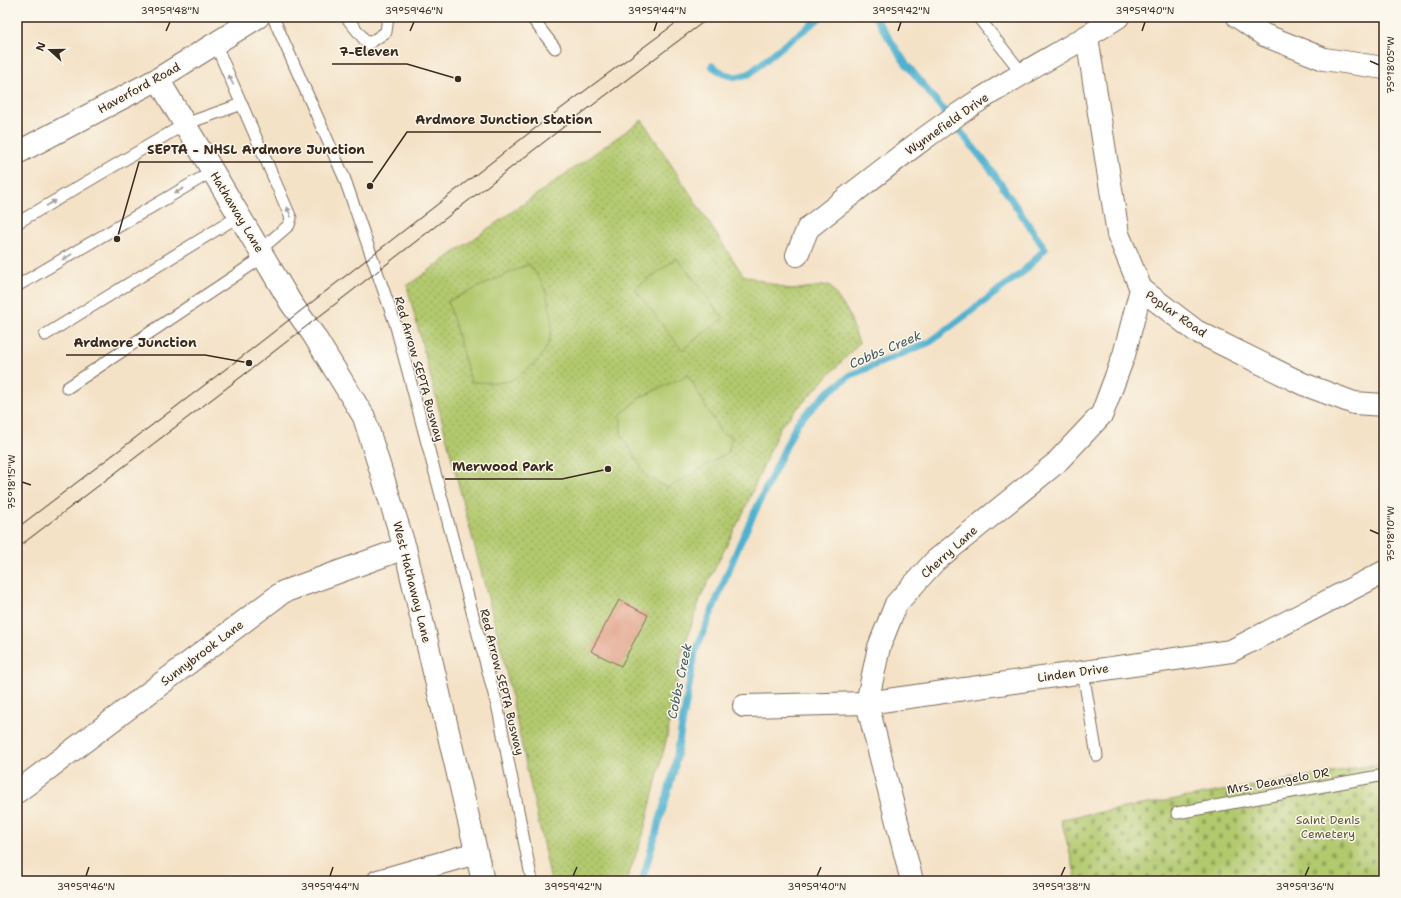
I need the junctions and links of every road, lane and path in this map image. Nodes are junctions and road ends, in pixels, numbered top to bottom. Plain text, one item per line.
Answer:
1 (258, 17) edge
2 (274, 17) edge
3 (346, 17) edge
4 (388, 17) edge
5 (531, 17) edge
6 (978, 17) edge
7 (1118, 17) edge
8 (1238, 17) edge
9 (1087, 37) junction
10 (215, 43) junction
11 (555, 48) dead end
12 (1384, 68) edge
13 (1022, 74) junction
14 (158, 79) junction
15 (242, 104) junction
16 (185, 124) junction
17 (17, 154) edge
18 (213, 171) junction
19 (239, 216) junction
20 (17, 223) edge
21 (262, 254) junction
22 (797, 255) dead end
23 (17, 286) edge
24 (1140, 290) junction
25 (291, 303) joint
26 (45, 335) dead end
27 (66, 388) dead end
28 (1384, 405) edge
29 (405, 548) junction
30 (1384, 572) edge
31 (1083, 672) junction
32 (867, 702) junction
33 (744, 706) dead end
34 (1098, 756) dead end
35 (1384, 775) edge
36 (17, 792) edge
37 (1177, 813) dead end
38 (476, 853) junction
39 (378, 881) edge
40 (483, 881) edge
41 (532, 881) edge
42 (912, 881) edge

1 - 10 street, Haverford Road
2 - 41 lane, Red Arrow SEPTA Busway
3 - 4 lane
5 - 11 lane
6 - 13 lane
7 - 9 street, Wynnefield Drive
8 - 12 street
9 - 13 street, Wynnefield Drive
9 - 24 street, Poplar Road
10 - 14 street, Haverford Road
15 -> 10 lane
13 - 22 street, Wynnefield Drive
14 - 16 street, Hathaway Lane
14 - 17 street, Haverford Road
15 - 16 lane
21 -> 15 lane
16 - 18 street, Hathaway Lane
20 -> 16 lane
18 - 19 street, Hathaway Lane
18 -> 23 lane
19 - 21 street, Hathaway Lane
19 - 26 lane
21 - 25 street, Hathaway Lane
21 - 27 lane
24 - 28 street, Poplar Road
24 - 32 street, Cherry Lane
25 - 29 street, West Hathaway Lane
29 - 36 street, Sunnybrook Lane
29 - 38 street, West Hathaway Lane
30 - 31 street, Linden Drive
31 - 32 street, Linden Drive
31 - 34 lane
32 - 33 street, Linden Drive
32 - 42 street, Cherry Lane
35 - 37 lane, Mrs. Deangelo DR
38 - 39 street
38 - 40 street, West Hathaway Lane

